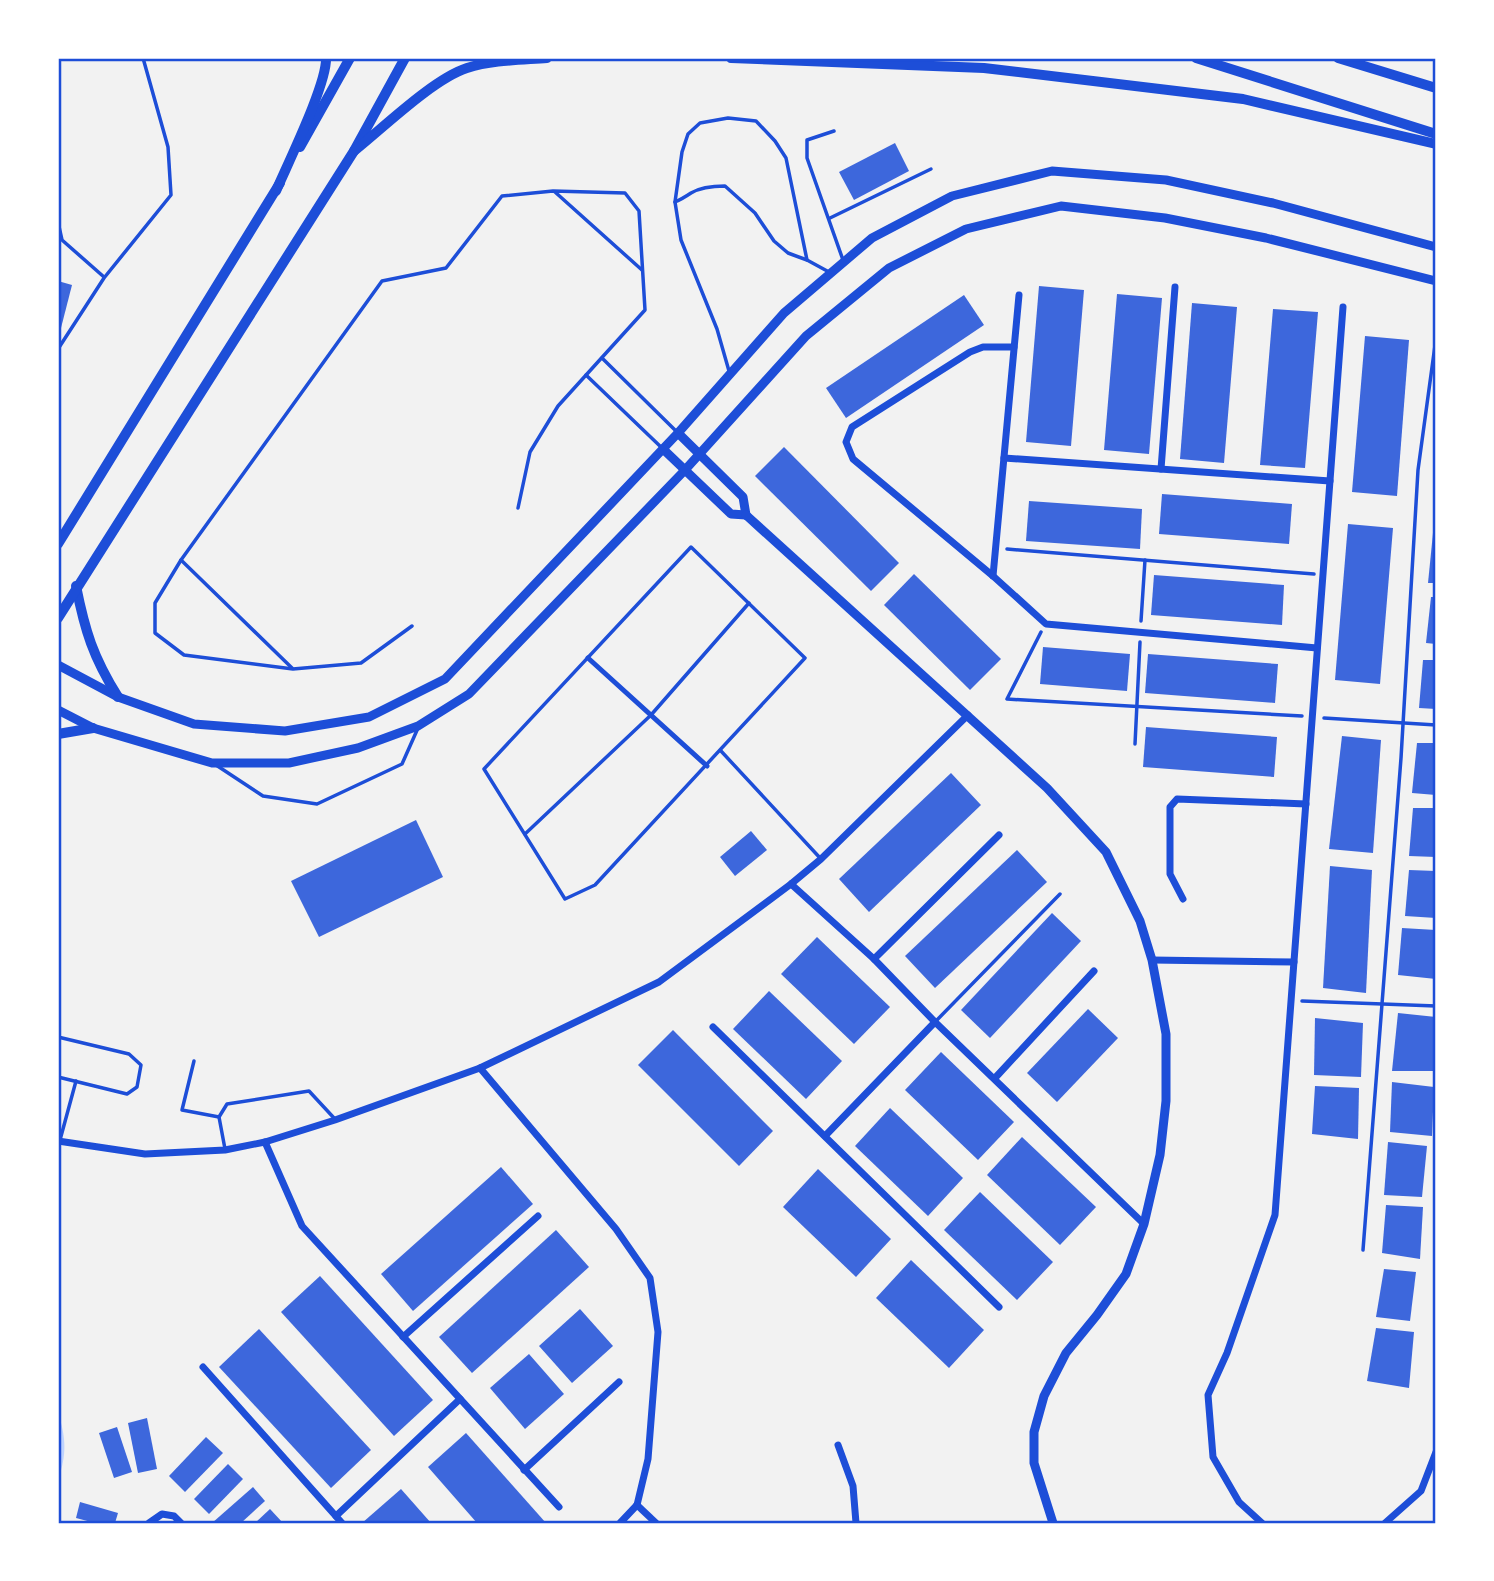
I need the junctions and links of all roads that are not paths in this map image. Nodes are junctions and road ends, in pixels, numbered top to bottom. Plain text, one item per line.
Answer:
1 (143, 58) edge
2 (326, 58) edge
3 (350, 58) edge
4 (405, 58) edge
5 (547, 58) edge
6 (731, 58) edge
7 (1196, 58) edge
8 (1338, 58) edge
9 (1350, 60) edge
10 (1436, 89) edge
11 (834, 131) dead end
12 (1436, 134) edge
13 (1436, 144) edge
14 (354, 151) junction
15 (931, 169) dead end
16 (276, 191) junction
17 (553, 191) junction
18 (675, 202) junction
19 (830, 218) junction
20 (58, 222) edge
21 (1436, 247) edge
22 (807, 260) junction
23 (844, 262) junction
24 (642, 270) junction
25 (831, 273) junction
26 (104, 278) junction
27 (1436, 281) edge
28 (1175, 287) dead end
29 (1019, 295) dead end
30 (1343, 307) dead end
31 (1014, 347) junction
32 (58, 349) edge
33 (602, 358) junction
34 (586, 375) junction
35 (730, 376) junction
36 (678, 433) junction
37 (663, 449) junction
38 (699, 454) junction
39 (1004, 458) junction
40 (1161, 469) junction
41 (685, 470) junction
42 (1330, 481) junction
43 (518, 508) dead end
44 (746, 515) junction
45 (58, 544) edge
46 (181, 560) junction
47 (993, 576) junction
48 (76, 586) junction
49 (748, 603) junction
50 (58, 618) edge
51 (412, 626) dead end
52 (1317, 648) junction
53 (588, 658) junction
54 (58, 665) edge
55 (293, 669) junction
56 (118, 697) junction
57 (58, 710) edge
58 (650, 715) junction
59 (968, 715) junction
60 (418, 726) junction
61 (93, 728) junction
62 (58, 734) edge
63 (721, 751) junction
64 (212, 763) junction
65 (707, 766) junction
66 (1306, 804) junction
67 (525, 834) junction
68 (999, 835) dead end
69 (821, 859) junction
70 (791, 884) junction
71 (1060, 894) dead end
72 (1184, 899) dead end
73 (874, 959) junction
74 (1152, 960) junction
75 (1294, 962) junction
76 (1094, 971) dead end
77 (936, 1022) junction
78 (713, 1027) dead end
79 (58, 1037) edge
80 (194, 1061) dead end
81 (480, 1068) junction
82 (58, 1077) edge
83 (995, 1078) junction
84 (76, 1081) junction
85 (219, 1117) junction
86 (335, 1120) junction
87 (825, 1136) junction
88 (58, 1142) edge
89 (265, 1142) junction
90 (225, 1150) junction
91 (538, 1216) dead end
92 (1144, 1224) junction
93 (999, 1307) dead end
94 (403, 1337) junction
95 (203, 1367) dead end
96 (619, 1382) dead end
97 (460, 1399) junction
98 (838, 1445) dead end
99 (1436, 1451) edge
100 (524, 1470) junction
101 (637, 1505) junction
102 (559, 1507) dead end
103 (335, 1516) junction
104 (149, 1523) edge
105 (181, 1523) edge
106 (342, 1523) edge
107 (620, 1523) edge
108 (656, 1523) edge
109 (856, 1523) edge
110 (1053, 1523) edge
111 (1262, 1523) edge
112 (1385, 1523) edge

1 - 26 lane
2 - 16 main road
3 - 16 main road
4 - 14 main road
5 - 14 main road
6 - 13 main road
7 - 12 main road
8 - 9 main road
9 - 10 main road
11 - 19 lane
14 - 48 main road
15 - 19 lane
16 - 45 main road
17 - 24 lane
17 - 24 lane
17 - 46 lane
18 - 22 lane
18 - 22 lane
18 - 35 lane
19 - 23 lane
20 - 26 lane
21 - 23 street
22 - 25 lane
23 - 25 street
24 - 33 lane
25 - 35 street
26 - 32 lane
27 - 38 street
28 - 40 street
29 - 31 street
30 - 42 street
31 - 39 street
31 - 47 street
33 - 34 lane
33 - 36 lane
34 - 37 lane
34 - 43 lane
35 - 36 street
36 - 37 street
36 - 38 street
37 - 41 street
37 - 56 street
38 - 41 street
38 - 44 street
39 - 40 street
39 - 47 street
40 - 42 street
41 - 44 street
41 - 60 street
42 - 52 street
44 - 59 street
46 - 55 lane
46 - 55 lane
47 - 52 street
48 - 50 main road
48 - 56 main road
49 - 53 lane
49 - 58 lane
49 - 63 lane
51 - 55 lane
52 - 66 street
53 - 58 street
53 - 67 lane
54 - 56 street
57 - 61 street
58 - 65 street
58 - 67 lane
59 - 69 street
59 - 74 street
60 - 64 street
60 - 64 lane
61 - 62 main road
61 - 64 street
63 - 65 lane
63 - 69 lane
65 - 67 lane
66 - 72 street
66 - 75 street
68 - 73 street
69 - 70 street
70 - 73 street
70 - 81 street
71 - 77 lane
73 - 77 street
74 - 75 street
74 - 92 street
75 - 111 street
76 - 83 street
77 - 83 street
77 - 87 street
78 - 87 street
79 - 84 lane
80 - 85 lane
81 - 86 street
81 - 101 street
82 - 84 lane
83 - 92 street
84 - 88 lane
85 - 86 lane
85 - 90 lane
86 - 89 street
87 - 93 street
88 - 90 street
89 - 90 street
89 - 94 street
91 - 94 street
92 - 110 street
94 - 97 street
95 - 103 street
96 - 100 street
97 - 100 street
97 - 103 street
98 - 109 street
99 - 112 street
100 - 102 street
101 - 107 street
101 - 108 street
103 - 106 street
104 - 105 street

